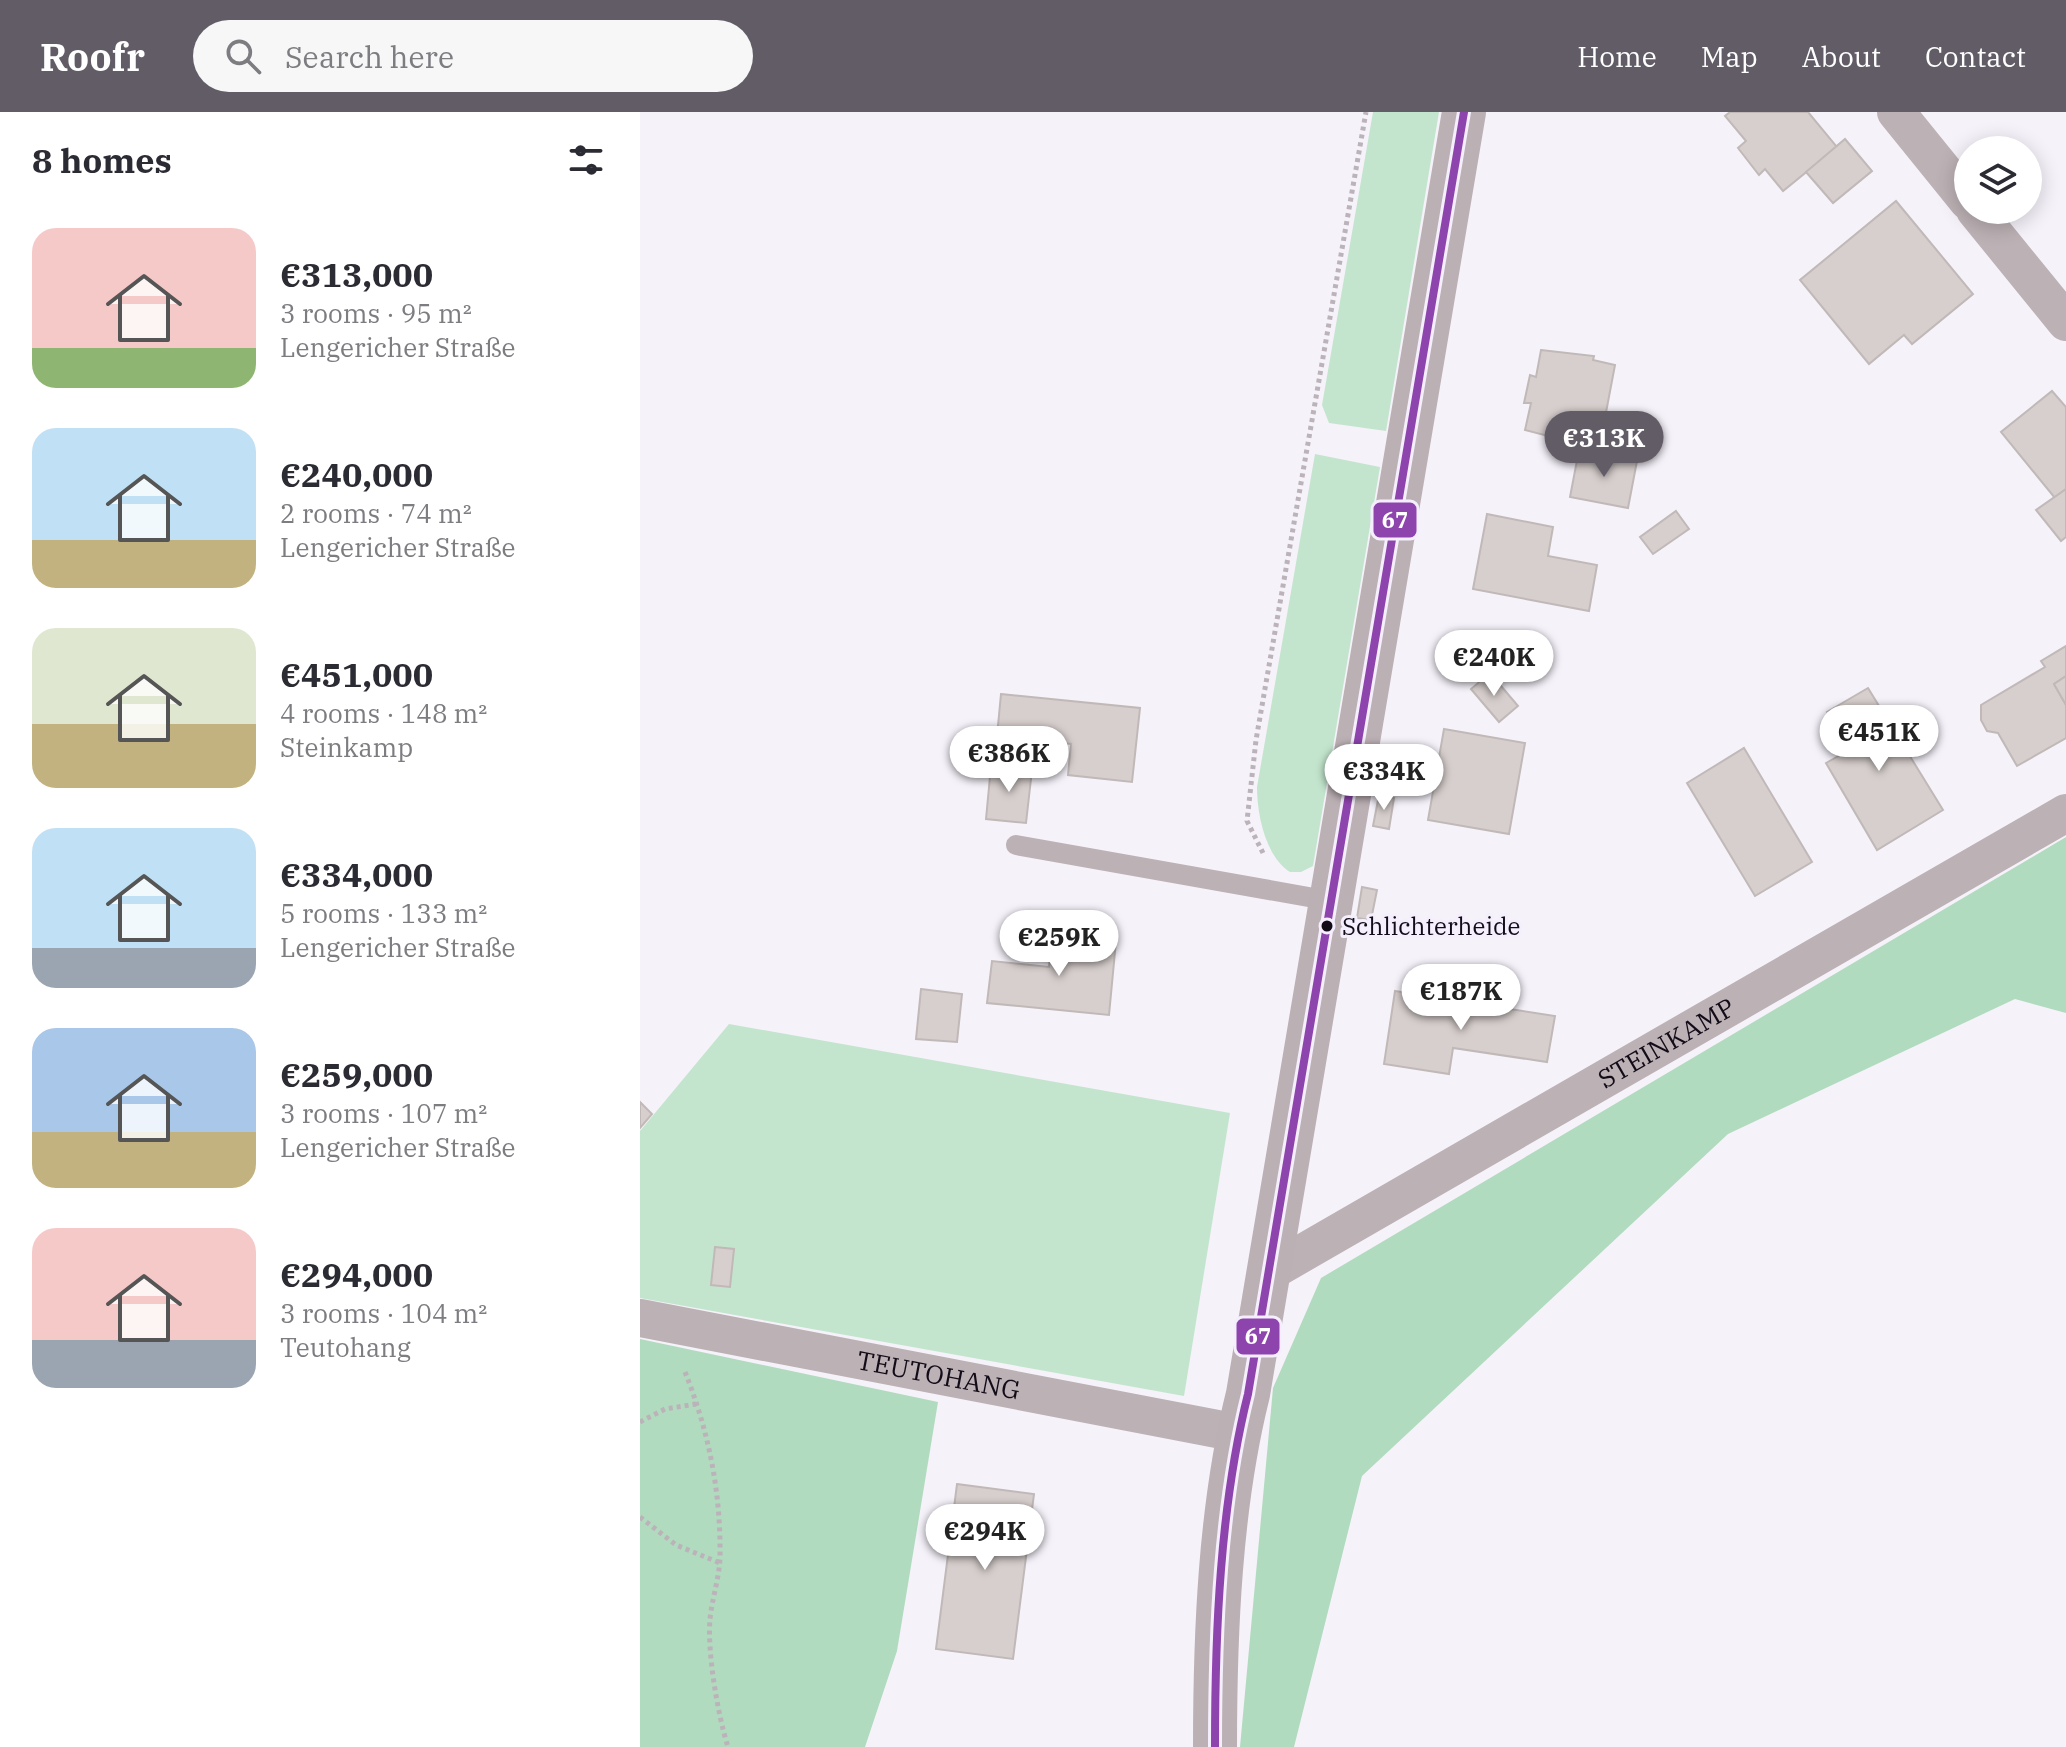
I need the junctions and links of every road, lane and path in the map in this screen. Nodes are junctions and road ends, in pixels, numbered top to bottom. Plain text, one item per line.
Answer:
1 (1366, 112) edge
2 (1464, 112) edge
3 (1896, 112) edge
4 (1954, 184) edge
5 (1986, 224) edge
6 (2066, 322) edge
7 (2066, 813) edge
8 (1016, 845) dead end
9 (1310, 898) junction
10 (1268, 1273) junction
11 (652, 1320) edge
12 (696, 1404) junction
13 (640, 1422) edge
14 (1238, 1433) junction
15 (640, 1517) edge
16 (720, 1563) junction
17 (728, 1747) edge
18 (1215, 1747) edge

1 - 9 path
2 - 9 street
3 - 4 street
5 - 6 street
7 - 10 street, STEINKAMP
8 - 9 lane
9 - 10 street
10 - 14 street
11 - 12 path
11 - 14 street, TEUTOHANG
12 - 13 path
12 - 16 path
14 - 18 street
15 - 16 path
16 - 17 path

